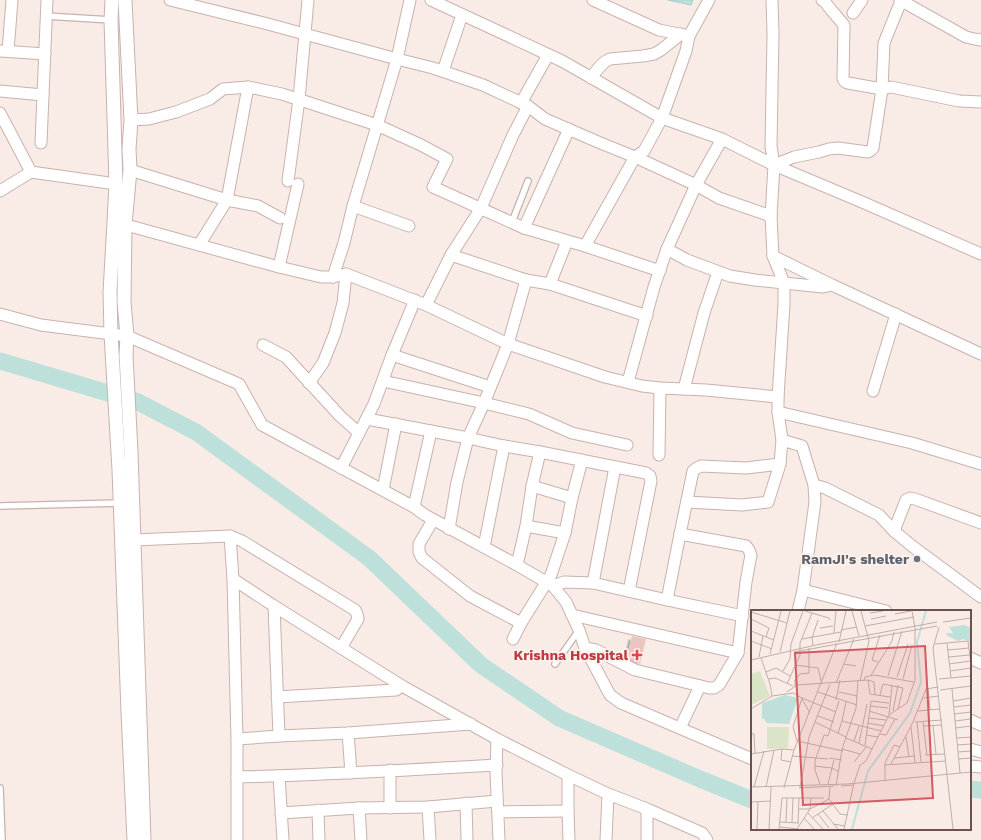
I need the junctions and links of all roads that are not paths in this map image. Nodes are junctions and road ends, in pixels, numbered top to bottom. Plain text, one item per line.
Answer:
1 (12, 0) edge
2 (47, 0) edge
3 (112, 0) edge
4 (125, 0) edge
5 (170, 0) edge
6 (308, 0) edge
7 (410, 0) edge
8 (431, 0) edge
9 (593, 0) edge
10 (709, 0) edge
11 (772, 0) edge
12 (822, 0) edge
13 (862, 0) edge
14 (900, 0) edge
15 (854, 13) dead end
16 (462, 14) junction
17 (46, 16) junction
18 (112, 20) junction
19 (305, 34) junction
20 (685, 35) junction
21 (981, 39) edge
22 (4, 51) edge
23 (45, 54) junction
24 (548, 55) junction
25 (397, 59) junction
26 (443, 71) junction
27 (591, 78) junction
28 (248, 86) junction
29 (882, 89) junction
30 (0, 91) edge
31 (43, 95) junction
32 (299, 99) junction
33 (981, 102) edge
34 (524, 104) junction
35 (0, 113) edge
36 (662, 118) junction
37 (131, 120) junction
38 (377, 125) junction
39 (569, 129) junction
40 (722, 139) junction
41 (41, 142) dead end
42 (635, 157) junction
43 (774, 165) junction
44 (130, 170) junction
45 (30, 172) junction
46 (528, 181) dead end
47 (116, 184) junction
48 (696, 185) junction
49 (0, 191) edge
50 (227, 200) junction
51 (353, 206) junction
52 (481, 208) junction
53 (771, 216) junction
54 (280, 218) dead end
55 (512, 222) junction
56 (120, 223) junction
57 (409, 226) dead end
58 (524, 228) junction
59 (567, 241) junction
60 (199, 244) junction
61 (585, 246) junction
62 (667, 249) junction
63 (981, 254) edge
64 (451, 255) junction
65 (773, 256) junction
66 (279, 267) junction
67 (660, 272) junction
68 (718, 272) junction
69 (346, 274) junction
70 (333, 277) junction
71 (526, 280) junction
72 (784, 283) junction
73 (550, 284) junction
74 (832, 285) junction
75 (415, 300) junction
76 (426, 305) junction
77 (0, 314) edge
78 (896, 314) junction
79 (646, 316) junction
80 (110, 334) junction
81 (127, 336) junction
82 (508, 344) junction
83 (264, 345) dead end
84 (981, 354) edge
85 (392, 355) junction
86 (383, 381) junction
87 (628, 382) junction
88 (309, 383) junction
89 (490, 387) junction
90 (660, 388) junction
91 (684, 389) junction
92 (873, 391) dead end
93 (778, 398) junction
94 (484, 402) junction
95 (778, 412) junction
96 (367, 419) junction
97 (396, 424) junction
98 (431, 431) junction
99 (358, 433) junction
100 (468, 438) junction
101 (782, 440) junction
102 (627, 445) dead end
103 (504, 446) junction
104 (540, 452) junction
105 (659, 455) dead end
106 (582, 460) junction
107 (780, 464) junction
108 (981, 464) edge
109 (615, 467) junction
110 (341, 468) junction
111 (814, 485) junction
112 (532, 486) junction
113 (383, 490) junction
114 (572, 498) junction
115 (687, 502) junction
116 (120, 503) junction
117 (0, 506) edge
118 (414, 507) junction
119 (433, 520) junction
120 (981, 524) edge
121 (526, 526) junction
122 (449, 529) junction
123 (894, 531) junction
124 (565, 533) junction
125 (680, 534) junction
126 (230, 536) junction
127 (134, 540) junction
128 (484, 547) junction
129 (517, 565) junction
130 (233, 579) junction
131 (594, 583) junction
132 (550, 584) junction
133 (803, 590) junction
134 (629, 592) junction
135 (981, 597) edge
136 (667, 600) junction
137 (274, 606) junction
138 (798, 610) edge
139 (882, 610) edge
140 (572, 615) junction
141 (743, 616) junction
142 (521, 623) junction
143 (579, 630) junction
144 (513, 639) dead end
145 (341, 648) junction
146 (585, 648) junction
147 (738, 653) junction
148 (971, 658) edge
149 (981, 663) edge
150 (555, 664) dead end
151 (402, 686) junction
152 (700, 686) junction
153 (277, 697) junction
154 (971, 720) edge
155 (471, 724) junction
156 (981, 725) edge
157 (680, 728) junction
158 (348, 733) junction
159 (278, 736) junction
160 (237, 739) junction
161 (497, 739) junction
162 (971, 749) edge
163 (981, 752) edge
164 (751, 759) edge
165 (497, 765) junction
166 (971, 766) edge
167 (981, 767) edge
168 (390, 770) junction
169 (352, 774) junction
170 (568, 775) junction
171 (279, 776) junction
172 (237, 777) junction
173 (0, 788) edge
174 (608, 794) junction
175 (466, 803) junction
176 (428, 807) junction
177 (498, 807) junction
178 (359, 808) junction
179 (390, 808) junction
180 (647, 809) junction
181 (318, 810) junction
182 (568, 811) junction
183 (281, 813) junction
184 (2, 840) edge
185 (134, 840) edge
186 (144, 840) edge
187 (236, 840) edge
188 (282, 840) edge
189 (319, 840) edge
190 (361, 840) edge
191 (430, 840) edge
192 (467, 840) edge
193 (499, 840) edge
194 (569, 840) edge
195 (606, 840) edge
196 (647, 840) edge
197 (707, 840) edge

1 - 22 street
2 - 17 street
3 - 18 street
4 - 37 street
5 - 19 street
6 - 19 street
7 - 25 street
8 - 16 street
9 - 20 street
10 - 20 street
11 - 43 street
12 - 29 street
13 - 15 street
14 - 21 street
14 - 29 street
16 - 24 street
16 - 26 street
17 - 18 lane
17 - 23 street
18 - 47 street
19 - 25 street
19 - 32 street
20 - 27 street
20 - 36 street
22 - 23 street
23 - 31 street
24 - 27 street
24 - 34 street
25 - 26 street
25 - 38 street
26 - 34 street
27 - 36 street
28 - 32 street
28 - 37 street
28 - 50 street
29 - 33 street
29 - 43 street
30 - 31 street
31 - 41 street
32 - 38 street
32 - 66 street
34 - 39 street
34 - 52 street
35 - 45 street
36 - 40 street
36 - 42 street
37 - 44 street
38 - 51 street
38 - 52 street
39 - 42 street
39 - 58 street
40 - 43 street
40 - 48 street
42 - 48 street
42 - 61 street
43 - 53 street
43 - 63 street
44 - 50 street
44 - 56 street
45 - 47 street
45 - 49 street
46 - 55 lane
47 - 56 street
48 - 53 street
48 - 62 street
50 - 54 street
50 - 60 street
51 - 57 street
51 - 70 street
52 - 55 street
52 - 64 street
53 - 65 street
55 - 58 street
56 - 60 street
56 - 80 street
56 - 81 street
58 - 59 street
59 - 61 street
59 - 73 street
60 - 66 street
61 - 67 street
62 - 67 street
62 - 68 street
64 - 71 street
64 - 76 street
65 - 72 street
65 - 74 street
66 - 70 street
67 - 79 street
68 - 72 street
68 - 91 street
69 - 70 street
69 - 75 street
69 - 88 street
71 - 73 street
71 - 82 street
72 - 74 street
72 - 93 street
73 - 79 street
74 - 78 street
75 - 76 street
75 - 85 street
76 - 82 street
77 - 80 street
78 - 84 street
78 - 92 street
79 - 87 street
80 - 81 street
80 - 116 street
81 - 110 street
81 - 127 street
82 - 87 street
82 - 89 street
83 - 88 street
85 - 86 street
85 - 89 street
86 - 94 street
86 - 96 street
87 - 90 street
88 - 99 street
89 - 94 street
90 - 91 street
90 - 105 street
91 - 93 street
93 - 95 street
94 - 100 street
94 - 102 street
95 - 101 street
95 - 108 street
96 - 97 street
96 - 99 street
97 - 98 street
97 - 113 street
98 - 100 street
98 - 118 street
99 - 110 street
100 - 103 street
100 - 122 street
101 - 107 street
101 - 111 street
103 - 104 street
103 - 128 street
104 - 106 street
104 - 112 street
106 - 109 street
106 - 114 street
107 - 115 street
107 - 115 street
109 - 131 street
109 - 134 street
110 - 113 street
111 - 123 street
111 - 133 street
112 - 114 street
112 - 121 street
113 - 118 street
114 - 124 street
115 - 125 street
116 - 117 lane
116 - 185 street
118 - 119 street
119 - 122 street
119 - 142 street
120 - 123 street
121 - 124 street
121 - 129 street
122 - 128 street
123 - 135 street
124 - 132 street
125 - 136 street
125 - 141 street
126 - 127 street
126 - 130 street
126 - 145 street
127 - 186 street
128 - 129 street
129 - 132 street
130 - 137 street
130 - 160 street
131 - 132 street
131 - 134 street
132 - 140 street
132 - 142 street
133 - 138 street
133 - 139 street
134 - 136 street
136 - 141 street
137 - 145 street
137 - 153 street
140 - 143 street
140 - 147 street
141 - 147 street
142 - 144 street
143 - 146 street
143 - 150 lane
145 - 151 street
146 - 152 street
146 - 157 street
147 - 152 street
148 - 149 street
151 - 153 street
151 - 155 street
152 - 157 street
153 - 159 street
154 - 156 street
155 - 158 street
155 - 161 street
157 - 164 street
158 - 159 street
158 - 169 street
159 - 160 street
160 - 172 street
161 - 165 street
161 - 170 street
162 - 163 street
165 - 168 street
165 - 177 street
166 - 167 street
168 - 169 street
168 - 179 street
169 - 171 street
170 - 174 street
170 - 182 street
171 - 172 street
171 - 183 street
172 - 187 street
173 - 184 lane
174 - 180 street
174 - 195 street
175 - 176 street
175 - 177 street
175 - 192 street
176 - 179 street
176 - 191 street
177 - 182 street
177 - 193 street
178 - 179 street
178 - 181 street
178 - 190 street
180 - 196 street
180 - 197 street
181 - 183 street
181 - 189 street
182 - 194 street
183 - 188 street

